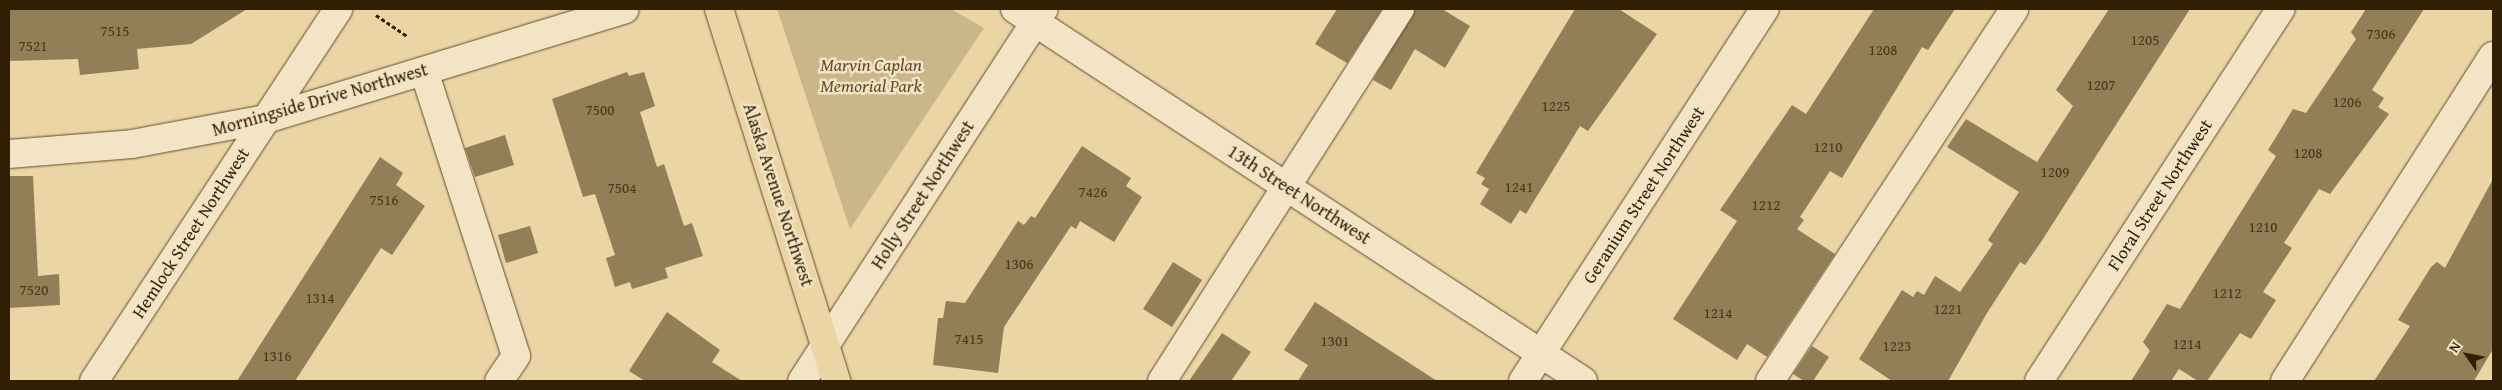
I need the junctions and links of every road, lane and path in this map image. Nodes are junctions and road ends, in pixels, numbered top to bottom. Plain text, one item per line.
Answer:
1 (338, 9) edge
2 (624, 9) edge
3 (718, 9) edge
4 (1400, 9) edge
5 (1765, 9) edge
6 (2014, 9) edge
7 (2280, 9) edge
8 (1031, 13) edge
9 (376, 15) dead end
10 (407, 36) dead end
11 (2493, 56) edge
12 (424, 71) junction
13 (266, 119) junction
14 (9, 154) edge
15 (1285, 186) junction
16 (825, 346) junction
17 (1541, 354) junction
18 (94, 381) edge
19 (499, 381) edge
20 (802, 381) edge
21 (836, 381) edge
22 (1162, 381) edge
23 (1523, 381) edge
24 (1583, 381) edge
25 (1770, 381) edge
26 (2039, 381) edge
27 (2285, 381) edge

1 - 13 street, Hemlock Street Northwest
2 - 12 street, Morningside Drive Northwest
3 - 16 main road, Alaska Avenue Northwest
4 - 15 street
5 - 17 street, Geranium Street Northwest
6 - 25 street
7 - 26 street, Floral Street Northwest
8 - 15 street, 13th Street Northwest
8 - 16 street, Holly Street Northwest
9 - 10 path
11 - 27 street
12 - 13 street, Morningside Drive Northwest
12 - 19 street
13 - 14 street, Morningside Drive Northwest
13 - 18 street, Hemlock Street Northwest
15 - 17 street, 13th Street Northwest
15 - 22 street
16 - 20 street, Holly Street Northwest
16 - 21 main road, Alaska Avenue Northwest
17 - 23 street, Geranium Street Northwest
17 - 24 street, 13th Street Northwest

